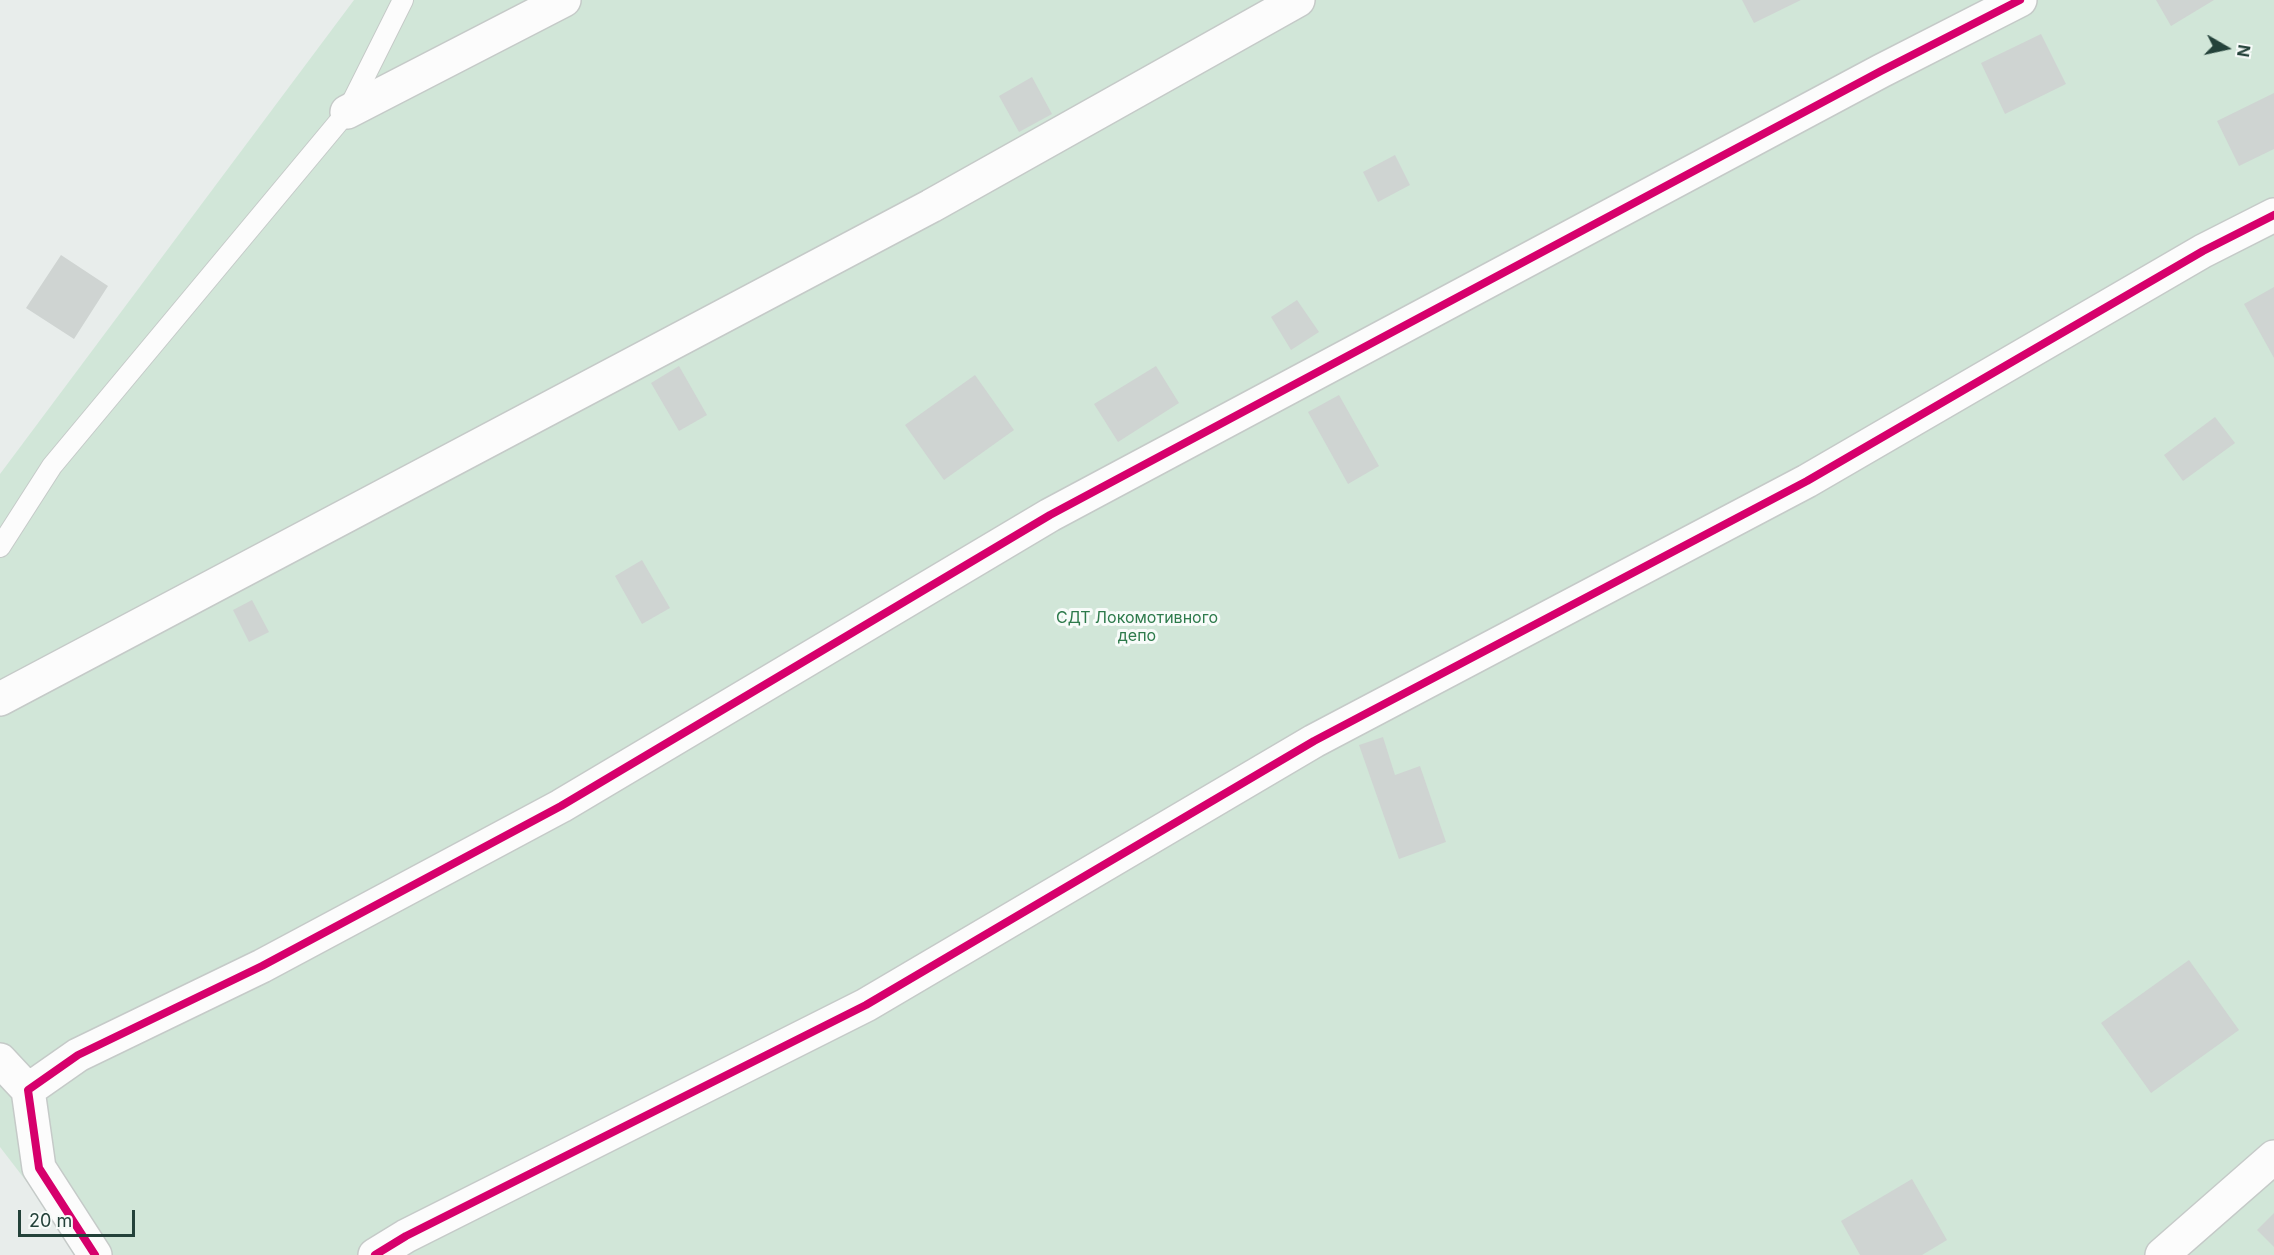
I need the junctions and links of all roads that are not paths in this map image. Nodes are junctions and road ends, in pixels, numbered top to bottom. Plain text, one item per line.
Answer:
1 (403, 0) edge
2 (564, 0) edge
3 (1298, 0) edge
4 (2020, 0) edge
5 (347, 112) junction
6 (2274, 215) edge
7 (0, 547) edge
8 (0, 699) edge
9 (0, 1060) edge
10 (28, 1090) junction
11 (2274, 1157) edge
12 (95, 1255) edge
13 (375, 1255) edge
14 (2162, 1255) edge

1 - 5 lane
2 - 5 street
3 - 8 street
4 - 10 street
5 - 7 lane
6 - 13 street
9 - 10 street
10 - 12 street
11 - 14 street

